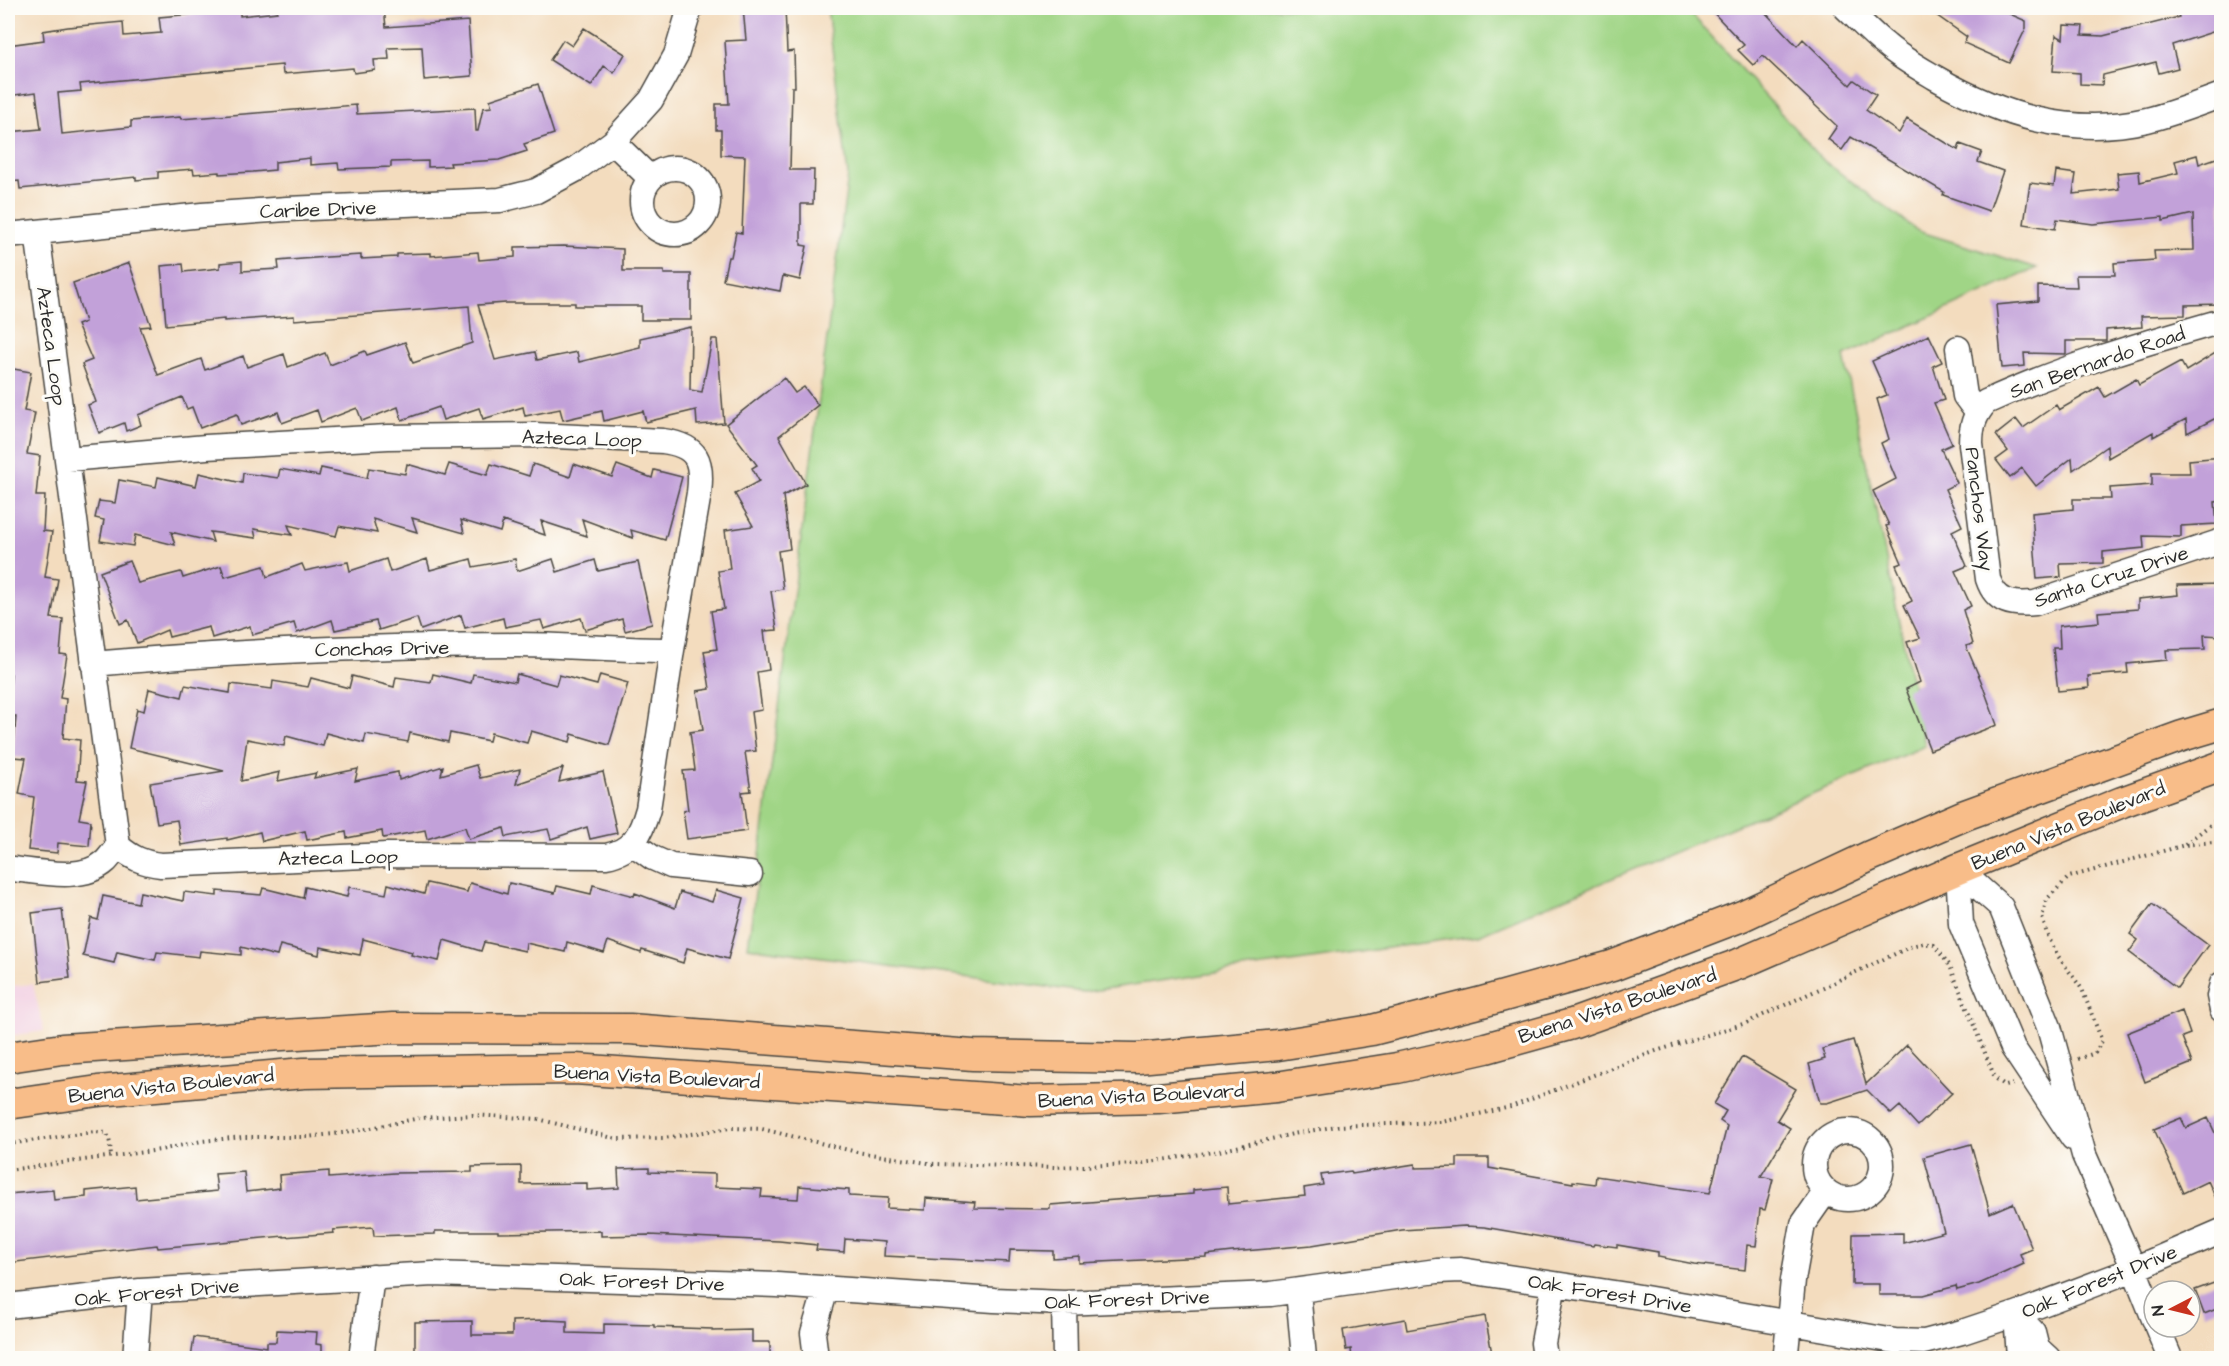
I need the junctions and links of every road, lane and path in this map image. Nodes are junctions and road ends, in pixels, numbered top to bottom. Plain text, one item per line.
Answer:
1 (690, 8) edge
2 (1846, 8) edge
3 (2222, 95) edge
4 (613, 142) junction
5 (650, 178) dead end
6 (37, 232) junction
7 (8, 235) edge
8 (2222, 321) edge
9 (1958, 348) dead end
10 (1977, 412) junction
11 (68, 459) junction
12 (2222, 541) edge
13 (2001, 599) joint
14 (672, 650) junction
15 (93, 664) junction
16 (2222, 724) edge
17 (2222, 766) edge
18 (2222, 816) edge
19 (1939, 826) junction
20 (2222, 841) edge
21 (632, 843) junction
22 (118, 846) junction
23 (13, 869) dead end
24 (1958, 869) junction
25 (750, 874) dead end
26 (2222, 984) edge
27 (2222, 1010) edge
28 (8, 1057) edge
29 (8, 1104) edge
30 (8, 1143) edge
31 (2084, 1155) junction
32 (111, 1156) dead end
33 (1826, 1191) dead end
34 (2222, 1231) edge
35 (2134, 1269) junction
36 (372, 1277) junction
37 (1554, 1284) junction
38 (826, 1289) junction
39 (2142, 1289) edge
40 (140, 1291) junction
41 (1298, 1291) junction
42 (1064, 1303) junction
43 (8, 1306) edge
44 (2016, 1314) junction
45 (1789, 1323) junction
46 (2162, 1339) edge
47 (135, 1359) edge
48 (361, 1359) edge
49 (816, 1359) edge
50 (1065, 1359) edge
51 (1304, 1359) edge
52 (1545, 1359) edge
53 (1787, 1359) edge
54 (2019, 1359) edge
55 (2048, 1359) edge
56 (2170, 1359) edge

1 - 4 street, Caribe Drive
2 - 3 street
4 - 5 street
4 - 6 street, Caribe Drive
6 - 7 street, Caribe Drive
6 - 11 street, Azteca Loop
8 - 10 street, San Bernardo Road
9 - 10 street
10 - 13 street, Panchos Way
11 - 14 street, Azteca Loop
11 - 15 street, Azteca Loop
12 - 13 street, Santa Cruz Drive
14 - 15 street, Conchas Drive
14 - 21 street, Azteca Loop
15 - 22 street, Azteca Loop
16 - 19 main road, Buena Vista Boulevard
17 - 24 main road, Buena Vista Boulevard
18 - 20 path
19 - 24 main road
19 - 28 main road, Buena Vista Boulevard
21 - 22 street, Azteca Loop
21 - 25 street
22 - 23 street
24 - 29 main road, Buena Vista Boulevard
24 - 31 street
24 - 31 street
26 - 27 street
30 - 32 path
31 - 35 street
33 - 45 street
34 - 35 street, Oak Forest Drive
35 - 39 street
35 - 44 street, Oak Forest Drive
36 - 38 street, Oak Forest Drive
36 - 40 street, Oak Forest Drive
36 - 48 street
37 - 41 street, Oak Forest Drive
37 - 45 street, Oak Forest Drive
37 - 52 street
38 - 42 street, Oak Forest Drive
38 - 49 street
40 - 43 street, Oak Forest Drive
40 - 47 street
41 - 42 street, Oak Forest Drive
41 - 51 street
42 - 50 street
44 - 45 street, Oak Forest Drive
44 - 54 street
44 - 55 street
45 - 53 street
46 - 56 street

